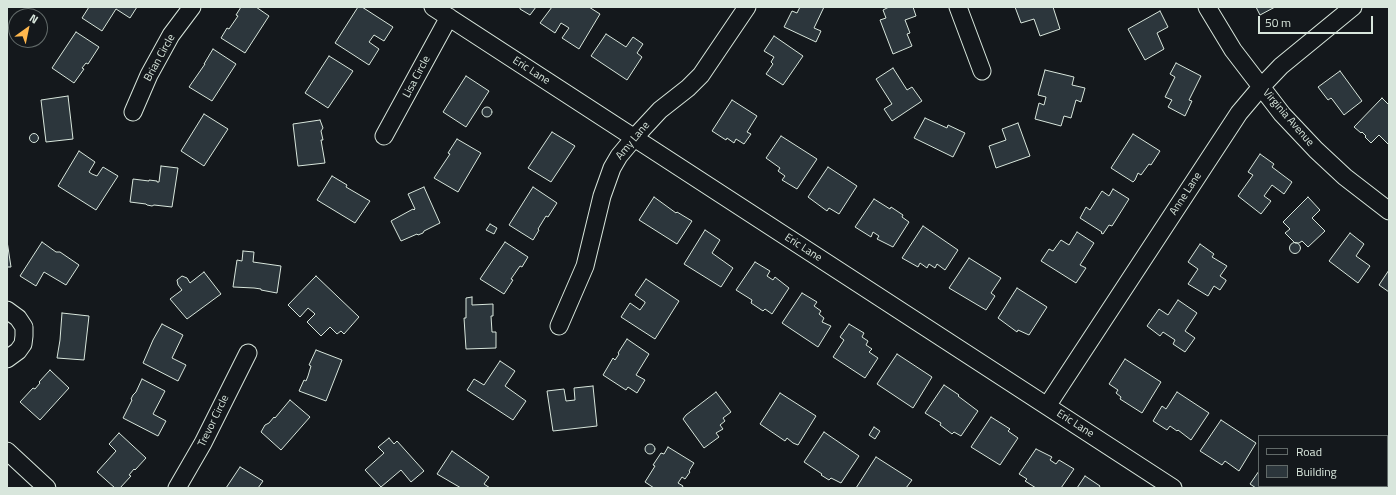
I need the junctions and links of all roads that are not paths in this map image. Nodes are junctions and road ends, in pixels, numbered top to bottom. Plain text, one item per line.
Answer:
1 (192, 7) edge
2 (433, 7) edge
3 (747, 7) edge
4 (958, 7) edge
5 (1207, 7) edge
6 (1353, 7) edge
7 (449, 17) junction
8 (982, 71) dead end
9 (1261, 87) junction
10 (133, 112) dead end
11 (384, 136) dead end
12 (634, 138) junction
13 (1389, 211) edge
14 (7, 310) edge
15 (559, 326) dead end
16 (248, 353) dead end
17 (7, 359) edge
18 (1047, 406) junction
19 (7, 451) edge
20 (47, 488) edge
21 (177, 488) edge
22 (1173, 488) edge

1 - 10 street, Brian Circle
2 - 7 street, Eric Lane
3 - 12 street, Amy Lane
4 - 8 street
5 - 9 street, Virginia Avenue
6 - 9 street, Anne Lane
7 - 11 street, Lisa Circle
7 - 12 street, Eric Lane
9 - 13 street, Virginia Avenue
9 - 18 street, Anne Lane
12 - 15 street, Amy Lane
12 - 18 street, Eric Lane
14 - 17 street
16 - 21 street, Trevor Circle
18 - 22 street, Eric Lane
19 - 20 street

